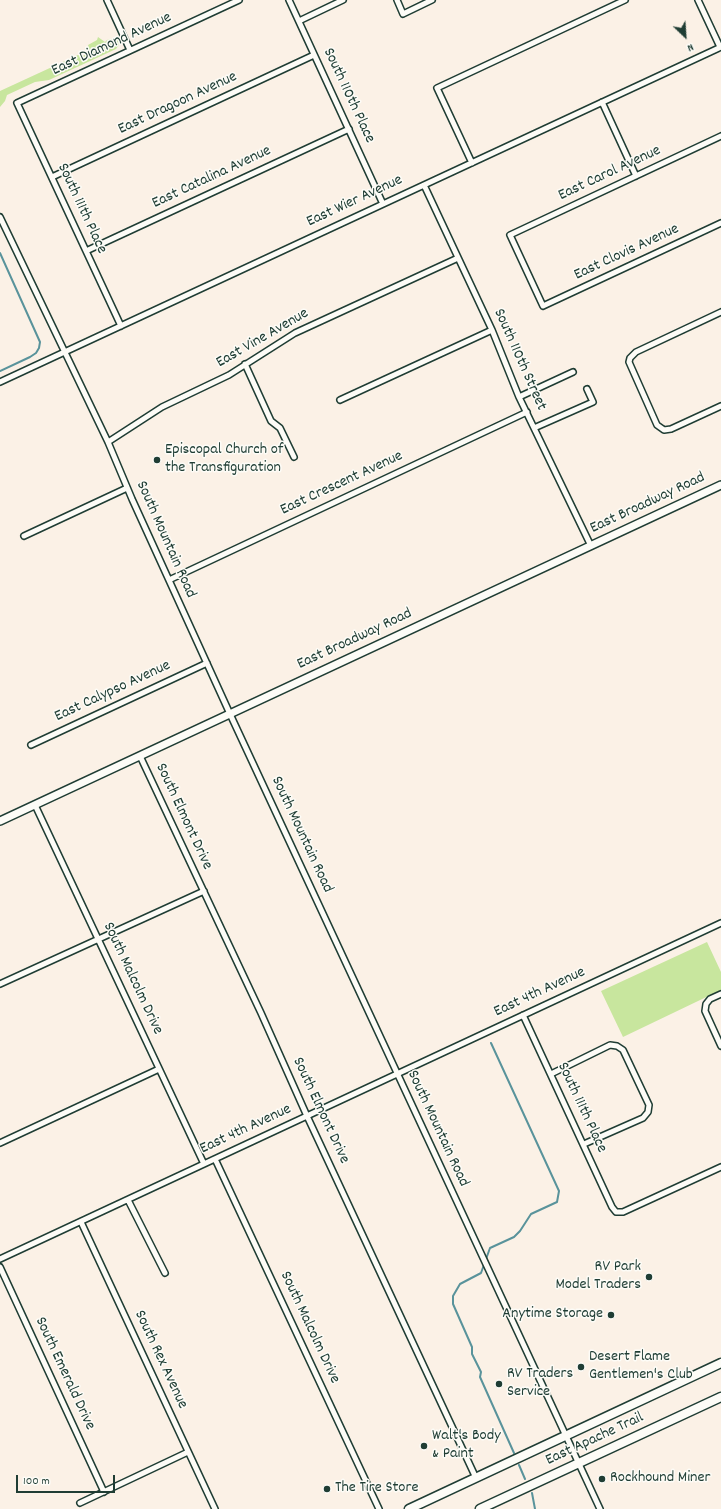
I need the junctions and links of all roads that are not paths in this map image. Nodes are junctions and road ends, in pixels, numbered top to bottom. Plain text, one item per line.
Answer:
1 (107, 0) edge
2 (239, 0) edge
3 (289, 0) edge
4 (343, 0) edge
5 (396, 0) edge
6 (432, 0) edge
7 (625, 0) edge
8 (698, 0) edge
9 (298, 21) junction
10 (721, 47) edge
11 (130, 50) junction
12 (314, 55) junction
13 (602, 102) junction
14 (17, 103) joint
15 (349, 129) junction
16 (721, 136) edge
17 (472, 163) junction
18 (636, 176) junction
19 (52, 177) junction
20 (424, 185) junction
21 (383, 204) junction
22 (0, 217) edge
23 (721, 223) edge
24 (86, 251) junction
25 (458, 258) junction
26 (543, 306) joint
27 (721, 312) edge
28 (121, 326) junction
29 (492, 330) junction
30 (64, 353) junction
31 (245, 364) junction
32 (573, 372) dead end
33 (0, 382) edge
34 (587, 389) dead end
35 (519, 397) junction
36 (340, 400) dead end
37 (721, 406) edge
38 (527, 412) junction
39 (534, 428) junction
40 (108, 442) junction
41 (294, 457) dead end
42 (721, 485) edge
43 (127, 488) junction
44 (24, 536) dead end
45 (591, 546) junction
46 (169, 580) junction
47 (207, 662) junction
48 (230, 714) junction
49 (31, 745) dead end
50 (140, 756) junction
51 (35, 804) junction
52 (0, 821) edge
53 (204, 891) junction
54 (721, 923) edge
55 (98, 938) junction
56 (0, 984) edge
57 (721, 994) edge
58 (523, 1015) junction
59 (721, 1046) edge
60 (159, 1069) junction
61 (397, 1074) junction
62 (551, 1074) junction
63 (307, 1116) junction
64 (0, 1143) edge
65 (584, 1144) junction
66 (215, 1159) junction
67 (204, 1164) junction
68 (721, 1167) edge
69 (128, 1200) junction
70 (81, 1222) junction
71 (0, 1260) edge
72 (0, 1267) edge
73 (165, 1273) dead end
74 (721, 1363) edge
75 (721, 1397) edge
76 (565, 1436) junction
77 (188, 1452) junction
78 (579, 1463) junction
79 (476, 1478) junction
80 (104, 1492) junction
81 (80, 1503) dead end
82 (215, 1509) edge
83 (379, 1509) edge
84 (409, 1509) edge
85 (480, 1509) edge
86 (600, 1509) edge

1 - 11 street
2 - 11 street, East Diamond Avenue
3 - 9 street, South 110th Place
4 - 9 street
5 - 6 street
7 - 17 street
8 - 10 street
9 - 12 street, South 110th Place
10 - 13 street, East Wier Avenue
11 - 14 street, East Diamond Avenue
12 - 15 street, South 110th Place
12 - 19 street, East Dragoon Avenue
13 - 17 street, East Wier Avenue
13 - 18 street
14 - 19 street, South 111th Place
15 - 21 street, South 110th Place
15 - 24 street, East Catalina Avenue
16 - 18 street, East Carol Avenue
17 - 20 street, East Wier Avenue
18 - 26 street, East Carol Avenue
19 - 24 street, South 111th Place
20 - 21 street, East Wier Avenue
20 - 25 street, South 110th Street
21 - 28 street, East Wier Avenue
22 - 30 street, South Mountain Road
23 - 26 street, East Clovis Avenue
24 - 28 street, South 111th Place
25 - 29 street, South 110th Street
25 - 31 street, East Vine Avenue
27 - 37 street
28 - 30 street, East Wier Avenue
29 - 35 street, South 110th Street
29 - 36 street
30 - 33 street, East Wier Avenue
30 - 40 street, South Mountain Road
31 - 40 street, East Vine Avenue
31 - 41 street
32 - 35 street
34 - 39 street
35 - 38 street, South 110th Street
38 - 39 street, South 110th Street
38 - 46 street, East Crescent Avenue
39 - 45 street, South 110th Street
40 - 43 street, South Mountain Road
42 - 45 main road, East Broadway Road
43 - 44 street
43 - 46 street, South Mountain Road
45 - 48 main road, East Broadway Road
46 - 47 street, South Mountain Road
47 - 48 street, South Mountain Road
47 - 49 street, East Calypso Avenue
48 - 50 main road, East Broadway Road
48 - 61 street, South Mountain Road
50 - 51 main road, East Broadway Road
50 - 53 street, South Elmont Drive
51 - 52 main road, East Broadway Road
51 - 55 street, South Malcolm Drive
53 - 55 street
53 - 63 street, South Elmont Drive
54 - 58 street, East 4th Avenue
55 - 56 street
55 - 60 street, South Malcolm Drive
57 - 59 street
58 - 61 street, East 4th Avenue
58 - 62 street, South 111th Place
60 - 64 street
60 - 67 street, South Malcolm Drive
61 - 63 street, East 4th Avenue
61 - 76 street, South Mountain Road
62 - 65 street, South 111th Place
62 - 65 street
63 - 66 street, East 4th Avenue
63 - 79 street, South Elmont Drive
65 - 68 street, South 111th Place
66 - 67 street, East 4th Avenue
66 - 83 street, South Malcolm Drive
67 - 69 street, East 4th Avenue
69 - 70 street, East 4th Avenue
69 - 73 street
70 - 71 street, East 4th Avenue
70 - 77 street, South Rex Avenue
72 - 80 street, South Emerald Drive
74 - 76 main road, East Apache Trail
75 - 78 main road, East Apache Trail
76 - 78 street, South Mountain Road
76 - 79 main road, East Apache Trail
77 - 80 street
77 - 82 street, South Rex Avenue
78 - 85 main road, East Apache Trail
78 - 86 street, South Mountain Road
79 - 84 main road, East Apache Trail
80 - 81 street

